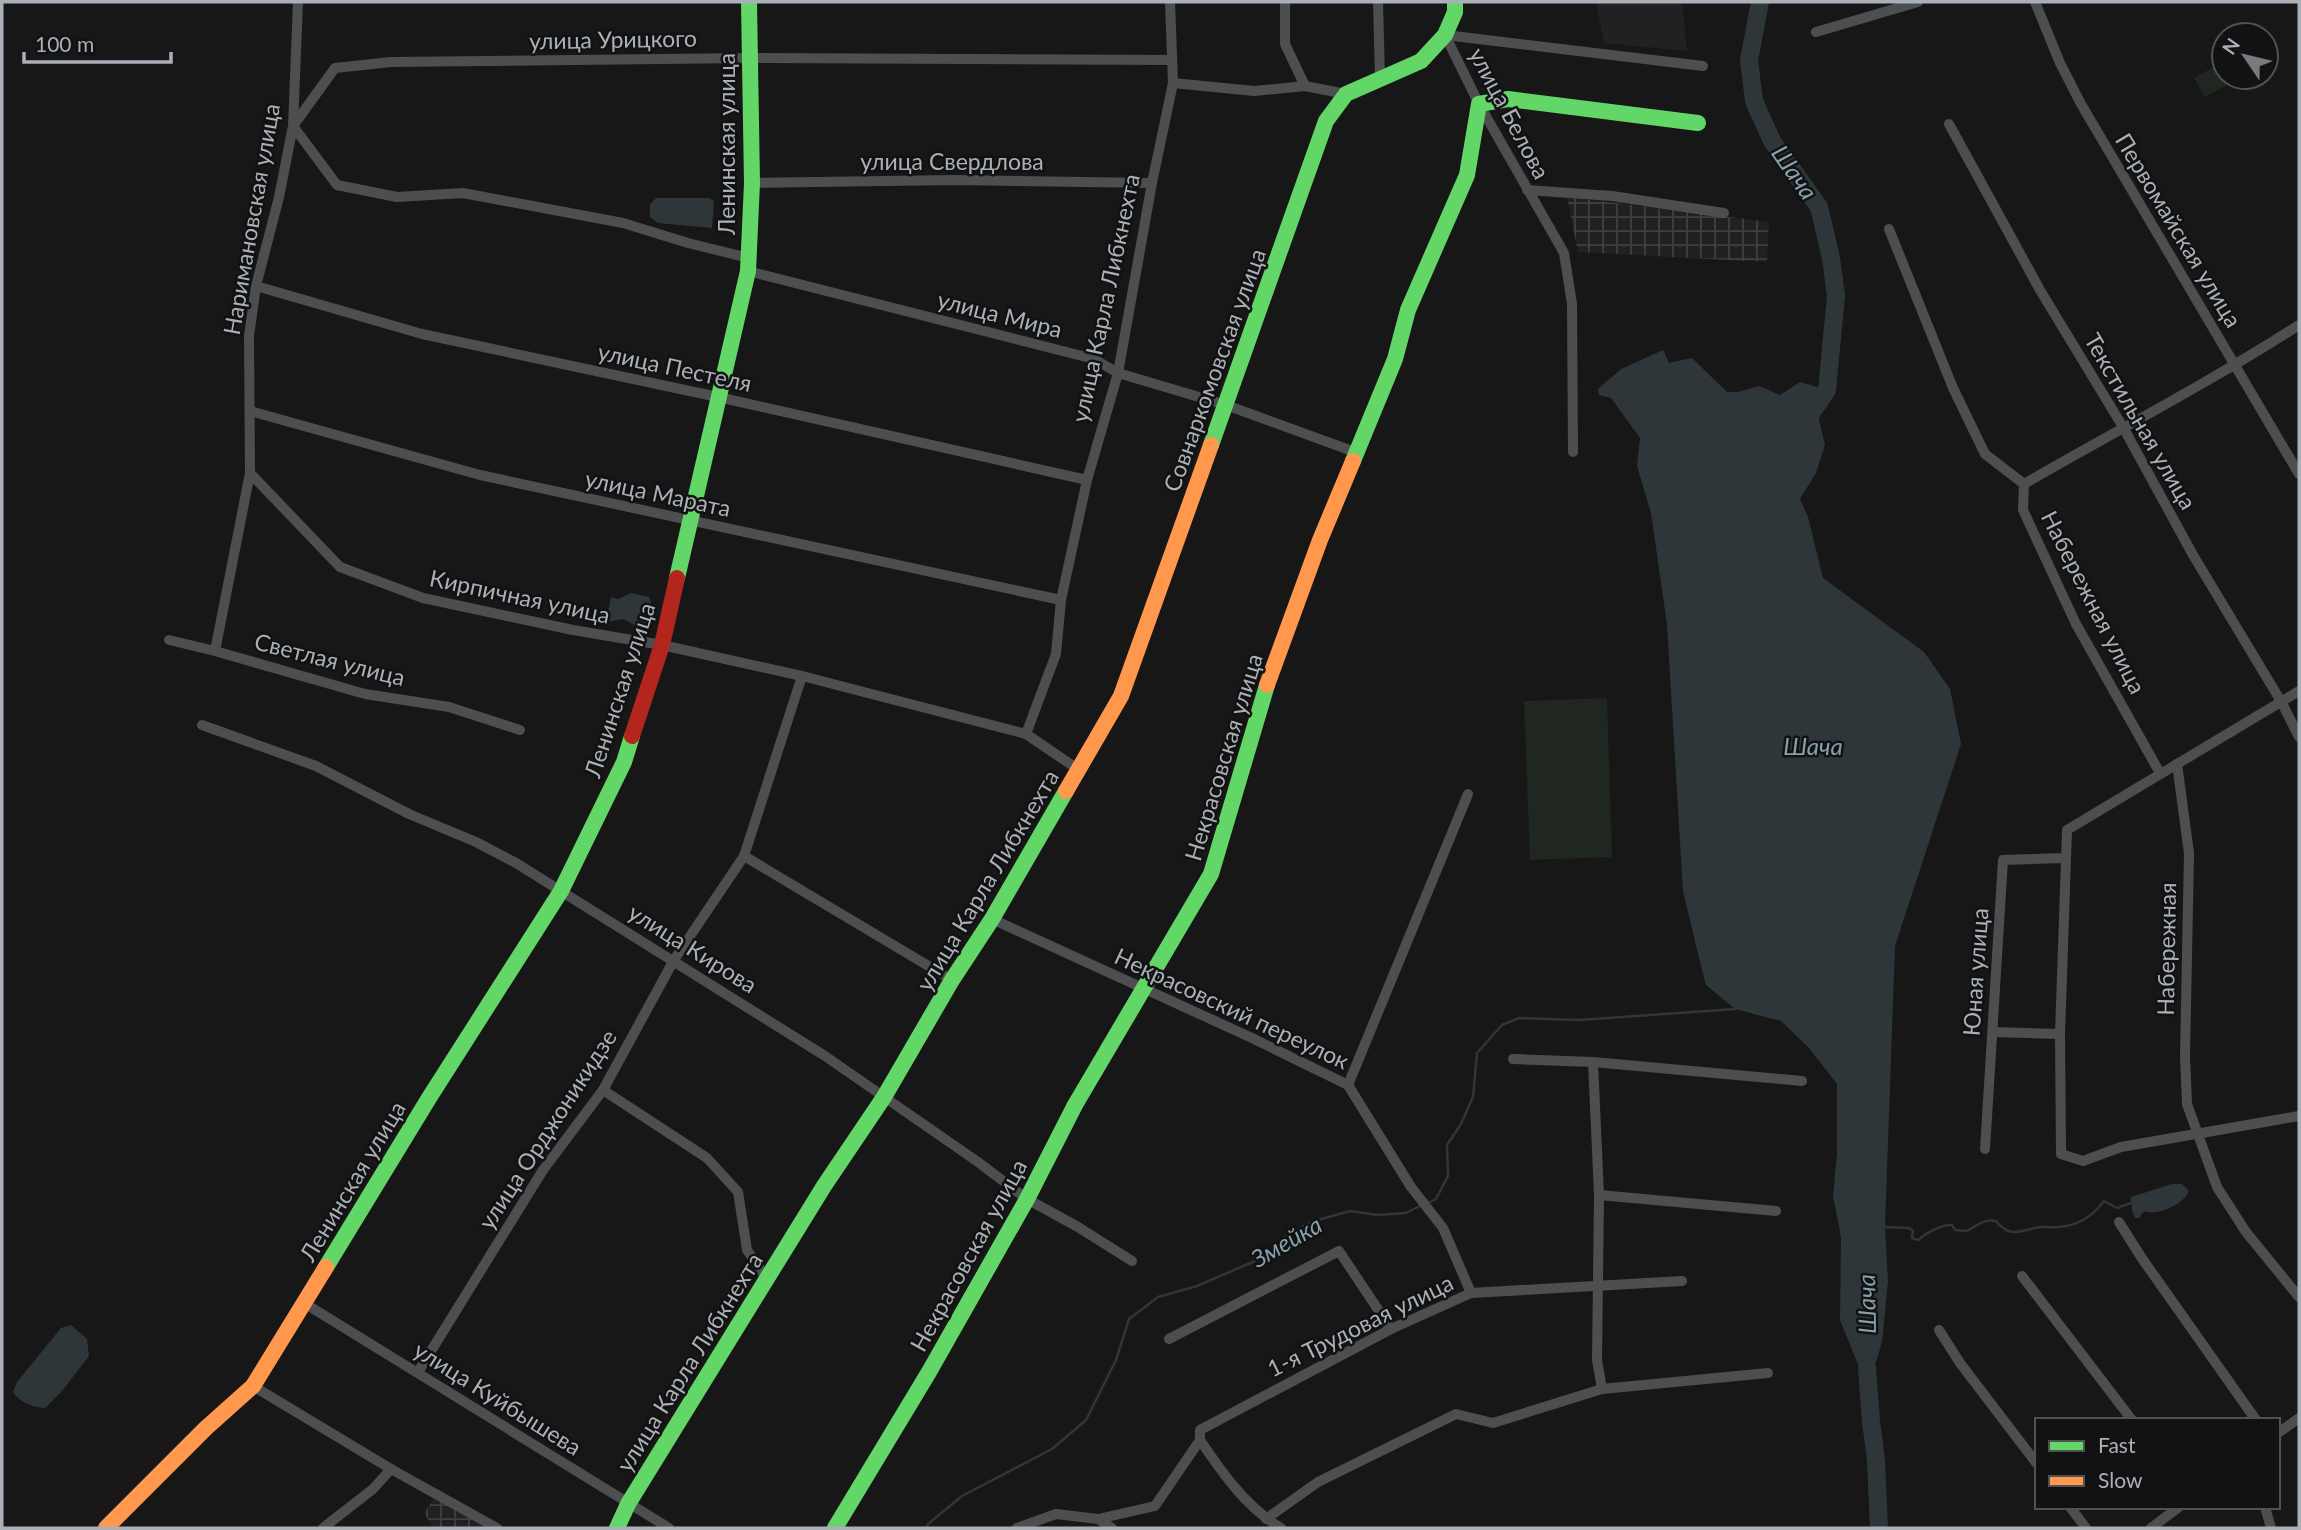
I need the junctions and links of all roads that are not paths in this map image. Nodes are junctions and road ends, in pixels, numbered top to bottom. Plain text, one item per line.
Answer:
1 (298, 2) edge
2 (749, 2) edge
3 (1170, 2) edge
4 (1285, 2) edge
5 (1378, 2) edge
6 (1455, 2) edge
7 (1918, 2) edge
8 (2035, 2) edge
9 (1816, 32) dead end
10 (1446, 35) junction
11 (749, 58) junction
12 (1172, 60) junction
13 (1703, 66) dead end
14 (1380, 78) junction
15 (1173, 83) junction
16 (1305, 86) junction
17 (1346, 94) junction
18 (1479, 104) junction
19 (1698, 123) dead end
20 (1949, 124) dead end
21 (293, 126) junction
22 (752, 183) junction
23 (1152, 183) junction
24 (1527, 190) junction
25 (1724, 213) dead end
26 (1889, 229) dead end
27 (749, 265) junction
28 (256, 286) junction
29 (2299, 325) edge
30 (2235, 366) junction
31 (1118, 373) junction
32 (718, 397) junction
33 (1226, 405) junction
34 (250, 411) junction
35 (2123, 427) junction
36 (1355, 452) junction
37 (1573, 452) dead end
38 (250, 472) junction
39 (2299, 474) edge
40 (1087, 481) junction
41 (2024, 484) junction
42 (692, 522) junction
43 (1061, 600) junction
44 (169, 640) dead end
45 (662, 645) junction
46 (215, 651) junction
47 (802, 676) junction
48 (2299, 691) edge
49 (2282, 703) junction
50 (202, 725) dead end
51 (520, 730) dead end
52 (1026, 734) junction
53 (2299, 737) edge
54 (2178, 764) junction
55 (1079, 770) junction
56 (2160, 773) junction
57 (1468, 794) dead end
58 (744, 856) junction
59 (2065, 858) junction
60 (561, 891) junction
61 (992, 919) junction
62 (674, 960) junction
63 (952, 980) junction
64 (1144, 989) junction
65 (1993, 1032) junction
66 (2060, 1034) junction
67 (1513, 1059) dead end
68 (1593, 1062) junction
69 (1802, 1081) dead end
70 (1348, 1085) junction
71 (603, 1090) junction
72 (884, 1097) junction
73 (2299, 1116) edge
74 (2197, 1133) junction
75 (1985, 1149) dead end
76 (1599, 1195) junction
77 (1027, 1199) junction
78 (1776, 1210) dead end
79 (2119, 1222) dead end
80 (1132, 1261) dead end
81 (2021, 1276) dead end
82 (767, 1279) junction
83 (1682, 1281) dead end
84 (1597, 1285) junction
85 (1471, 1293) junction
86 (2299, 1297) edge
87 (304, 1303) junction
88 (1391, 1329) junction
89 (1939, 1330) dead end
90 (1169, 1339) dead end
91 (418, 1372) junction
92 (1768, 1373) dead end
93 (253, 1386) junction
94 (1602, 1390) junction
95 (2130, 1418) edge
96 (2255, 1418) edge
97 (2299, 1418) edge
98 (2280, 1432) edge
99 (1200, 1440) junction
100 (2035, 1461) edge
101 (391, 1469) junction
102 (628, 1504) junction
103 (2072, 1509) edge
104 (2176, 1509) edge
105 (2266, 1509) edge
106 (1098, 1519) junction
107 (1266, 1519) junction
108 (106, 1528) edge
109 (323, 1528) edge
110 (497, 1528) edge
111 (617, 1528) edge
112 (670, 1528) edge
113 (835, 1528) edge
114 (1017, 1528) edge
115 (1112, 1528) edge
116 (1281, 1528) edge
117 (2086, 1528) edge
118 (2151, 1528) edge
119 (2271, 1528) edge

1 - 21 street, Наримановская улица
2 - 11 street, Ленинская улица
3 - 12 street, улица Карла Либкнехта
4 - 16 street
5 - 14 street
6 - 10 street
7 - 9 street
8 - 30 street, Первомайская улица
10 - 13 street, улица Белова
10 - 14 street, Совнаркомовская улица
10 - 18 street, улица Белова
11 - 12 street, улица Урицкого
11 - 21 street, улица Урицкого
11 - 22 street, Ленинская улица
12 - 15 street, улица Карла Либкнехта
14 - 17 street, Совнаркомовская улица
15 - 16 street
15 - 23 street, улица Карла Либкнехта
16 - 17 street
17 - 33 street, Совнаркомовская улица
18 - 19 street
18 - 24 street, улица Белова
18 - 36 street, Некрасовская улица
20 - 35 street, Текстильная улица
21 - 27 street, улица Мира
21 - 28 street, Наримановская улица
22 - 23 street, улица Свердлова
22 - 27 street, Ленинская улица
23 - 31 street, улица Карла Либкнехта
24 - 25 street
24 - 37 street, улица Белова
26 - 41 street
27 - 31 street, улица Мира
27 - 32 street, Ленинская улица
28 - 32 street, улица Пестеля
28 - 34 street, Наримановская улица
29 - 30 street
30 - 35 street
30 - 39 street, Первомайская улица
31 - 33 street, улица Мира
31 - 40 street, улица Карла Либкнехта
32 - 40 street, улица Пестеля
32 - 42 street, Ленинская улица
33 - 36 street, улица Мира
33 - 55 street, Совнаркомовская улица
34 - 38 street, Наримановская улица
34 - 42 street, улица Марата
35 - 41 street
35 - 49 street, Текстильная улица
36 - 64 street, Некрасовская улица
38 - 45 street, Кирпичная улица
38 - 46 street, Наримановская улица
40 - 43 street, улица Карла Либкнехта
41 - 56 street, Набережная улица
42 - 43 street, улица Марата
42 - 45 street, Ленинская улица
43 - 52 street, улица Карла Либкнехта
44 - 46 street, Светлая улица
45 - 47 street, Кирпичная улица
45 - 60 street, Ленинская улица
46 - 51 street, Светлая улица
47 - 52 street, Кирпичная улица
47 - 58 street, улица Орджоникидзе
48 - 49 street
49 - 53 street, Текстильная улица
49 - 54 street
50 - 60 street, улица Кирова
52 - 55 street, улица Карла Либкнехта
54 - 56 street
54 - 74 street, Набережная
55 - 61 street, улица Карла Либкнехта
56 - 59 street
57 - 70 street
58 - 62 street, улица Орджоникидзе
58 - 63 street
59 - 65 street, Юная улица
59 - 66 street
60 - 62 street, улица Кирова
60 - 87 street, Ленинская улица
61 - 63 street, улица Карла Либкнехта
61 - 64 street, Некрасовский переулок
62 - 71 street, улица Орджоникидзе
62 - 72 street, улица Кирова
63 - 72 street, улица Карла Либкнехта
64 - 70 street, Некрасовский переулок
64 - 77 street, Некрасовская улица
65 - 66 street
65 - 75 street, Юная улица
66 - 74 street
67 - 68 street
68 - 69 street
68 - 76 street
70 - 85 street, Некрасовский переулок
71 - 82 street
71 - 91 street, улица Орджоникидзе
72 - 77 street, улица Кирова
72 - 82 street, улица Карла Либкнехта
73 - 74 street
74 - 86 street, Набережная
76 - 78 street
76 - 84 street
77 - 80 street, улица Кирова
77 - 113 street, Некрасовская улица
79 - 96 street
81 - 95 street
82 - 102 street, улица Карла Либкнехта
83 - 84 street, 1-я Трудовая улица
84 - 85 street, 1-я Трудовая улица
84 - 94 street
85 - 88 street, 1-я Трудовая улица
87 - 91 street, улица Куйбышева
87 - 93 street, Ленинская улица
88 - 90 street
88 - 99 street, 1-я Трудовая улица
89 - 100 street
91 - 102 street, улица Куйбышева
92 - 94 street
93 - 101 street
93 - 108 street, Ленинская улица
94 - 107 street
97 - 98 street
99 - 106 street
99 - 107 street
101 - 109 street
101 - 110 street
102 - 111 street, улица Карла Либкнехта
102 - 112 street, улица Куйбышева
103 - 117 street
104 - 118 street
105 - 119 street
106 - 114 street
106 - 115 street
107 - 116 street

